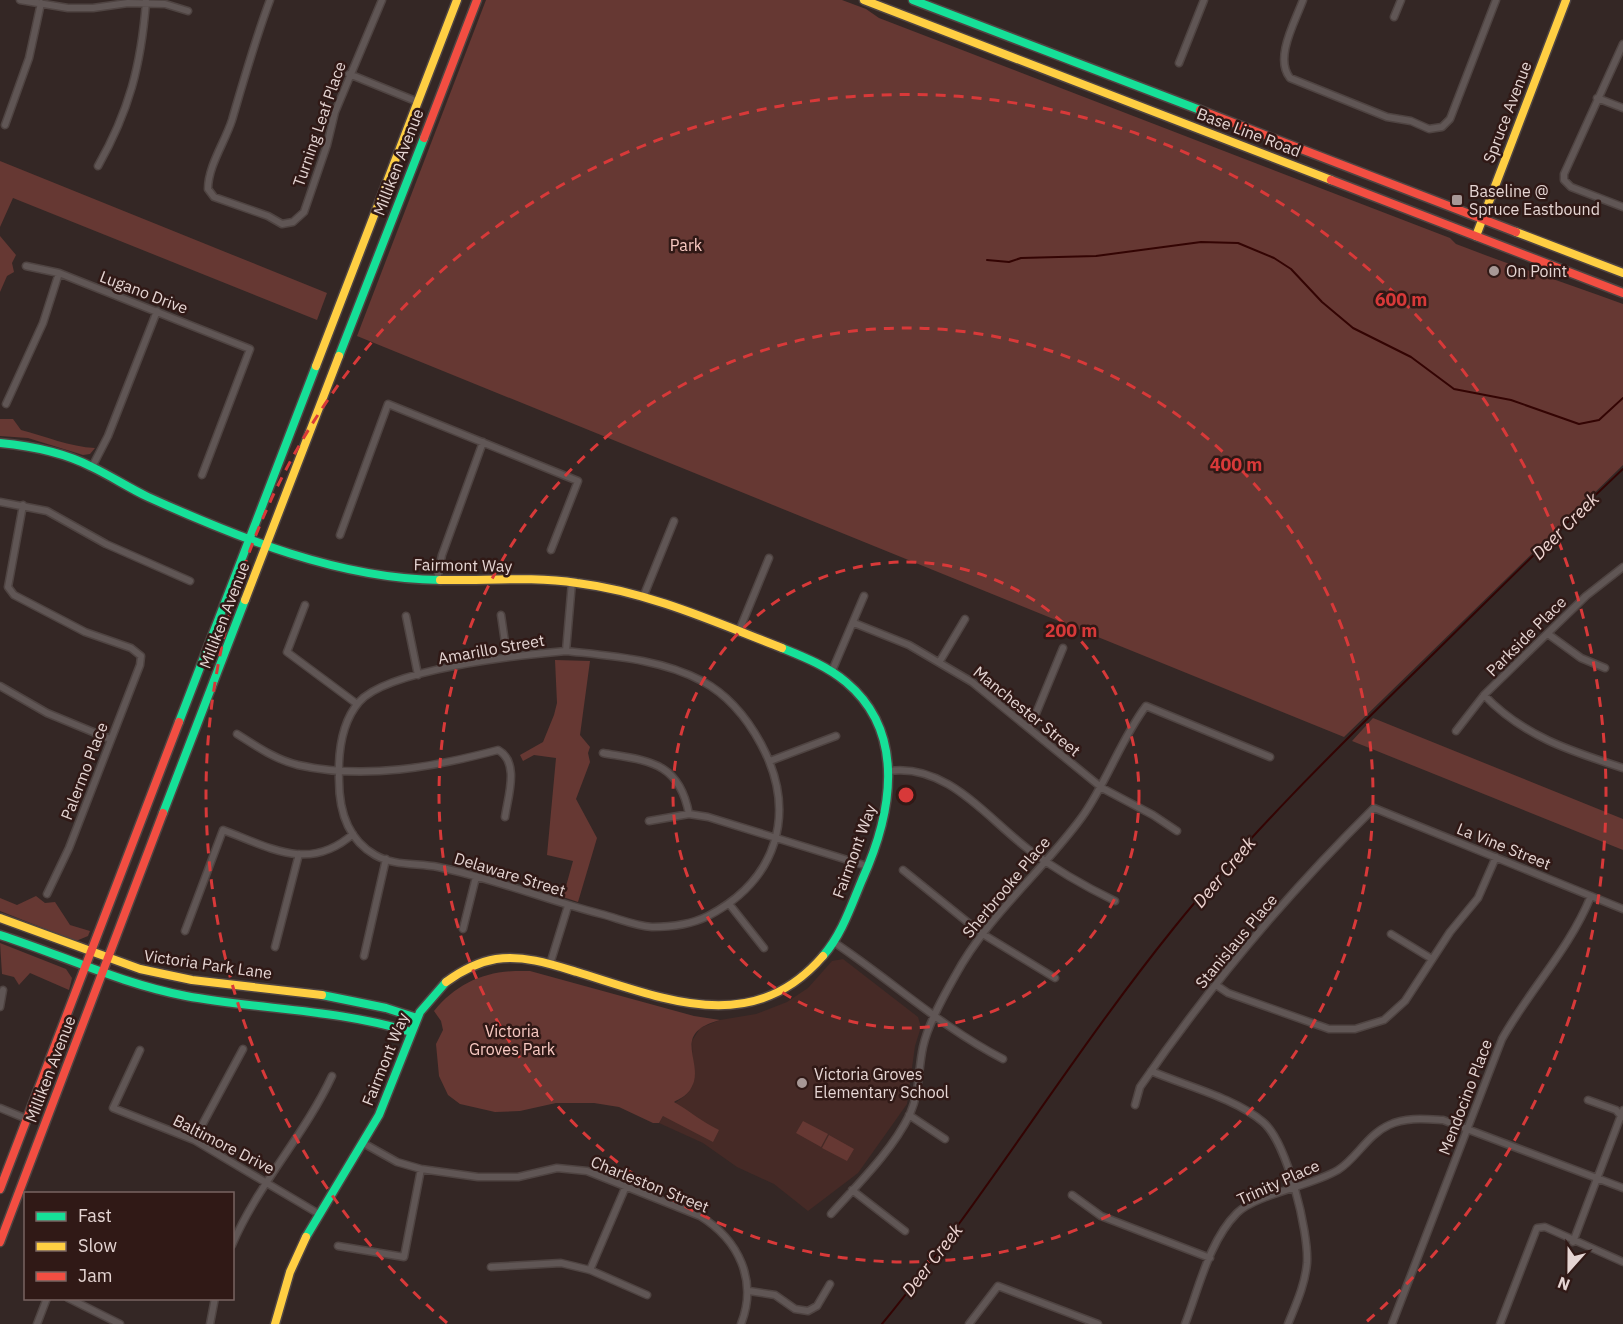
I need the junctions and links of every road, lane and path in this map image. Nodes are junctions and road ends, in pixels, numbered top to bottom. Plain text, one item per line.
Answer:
1 (20, 0) edge
2 (92, 0) edge
3 (270, 0) edge
4 (382, 0) edge
5 (457, 0) edge
6 (477, 0) edge
7 (864, 0) edge
8 (913, 0) edge
9 (1204, 0) edge
10 (1303, 0) edge
11 (1401, 0) edge
12 (1496, 0) edge
13 (1566, 0) edge
14 (146, 2) junction
15 (40, 3) junction
16 (93, 8) junction
17 (188, 11) dead end
18 (1394, 17) dead end
19 (1623, 44) edge
20 (1179, 63) dead end
21 (349, 74) junction
22 (1597, 98) junction
23 (418, 102) junction
24 (1623, 108) edge
25 (5, 125) dead end
26 (98, 166) dead end
27 (1623, 207) edge
28 (1482, 219) junction
29 (1476, 236) junction
30 (26, 266) dead end
31 (59, 273) junction
32 (1623, 273) edge
33 (1623, 293) edge
34 (157, 311) junction
35 (6, 404) dead end
36 (483, 442) junction
37 (0, 443) edge
38 (92, 467) junction
39 (202, 475) dead end
40 (0, 502) edge
41 (23, 505) junction
42 (674, 521) dead end
43 (340, 535) dead end
44 (250, 536) junction
45 (268, 543) junction
46 (551, 550) dead end
47 (769, 558) dead end
48 (1623, 567) edge
49 (437, 580) junction
50 (190, 581) dead end
51 (572, 582) junction
52 (644, 595) junction
53 (864, 596) dead end
54 (305, 605) dead end
55 (501, 615) dead end
56 (406, 616) dead end
57 (965, 618) dead end
58 (854, 623) junction
59 (739, 631) junction
60 (1548, 634) junction
61 (1063, 648) dead end
62 (566, 651) junction
63 (507, 656) junction
64 (940, 661) junction
65 (1605, 668) dead end
66 (832, 671) junction
67 (418, 675) junction
68 (0, 686) edge
69 (1484, 695) junction
70 (357, 704) junction
71 (1030, 728) junction
72 (1456, 731) dead end
73 (237, 734) dead end
74 (836, 736) dead end
75 (110, 739) junction
76 (603, 753) dead end
77 (1270, 758) dead end
78 (770, 761) junction
79 (1623, 768) edge
80 (339, 769) junction
81 (890, 771) junction
82 (1102, 788) junction
83 (1374, 808) joint
84 (689, 813) junction
85 (505, 817) dead end
86 (649, 821) dead end
87 (1177, 831) dead end
88 (353, 834) junction
89 (776, 837) junction
90 (299, 854) junction
91 (1496, 857) junction
92 (386, 859) junction
93 (1046, 862) junction
94 (867, 866) junction
95 (903, 870) dead end
96 (476, 877) junction
97 (47, 894) dead end
98 (1591, 896) junction
99 (1115, 901) dead end
100 (730, 905) junction
101 (568, 906) junction
102 (1623, 909) edge
103 (0, 918) edge
104 (463, 929) dead end
105 (185, 931) dead end
106 (981, 933) junction
107 (1391, 934) dead end
108 (0, 935) edge
109 (834, 943) junction
110 (275, 947) dead end
111 (764, 948) dead end
112 (90, 951) junction
113 (364, 956) dead end
114 (106, 958) junction
115 (1432, 959) junction
116 (550, 964) junction
117 (84, 966) junction
118 (101, 973) junction
119 (1055, 978) dead end
120 (1216, 985) junction
121 (3, 990) dead end
122 (0, 1007) edge
123 (417, 1018) junction
124 (935, 1018) junction
125 (411, 1032) junction
126 (243, 1049) dead end
127 (140, 1050) dead end
128 (1003, 1059) dead end
129 (1151, 1071) junction
130 (332, 1076) dead end
131 (1588, 1100) dead end
132 (1135, 1105) dead end
133 (0, 1108) edge
134 (909, 1115) junction
135 (1622, 1115) edge
136 (27, 1119) junction
137 (1466, 1129) junction
138 (945, 1139) dead end
139 (194, 1140) junction
140 (363, 1143) junction
141 (421, 1169) junction
142 (1598, 1178) junction
143 (267, 1181) junction
144 (626, 1186) junction
145 (1623, 1188) edge
146 (0, 1189) edge
147 (1294, 1189) junction
148 (852, 1190) junction
149 (1072, 1195) dead end
150 (319, 1214) junction
151 (831, 1214) dead end
152 (905, 1231) dead end
153 (234, 1241) edge
154 (0, 1242) edge
155 (1573, 1242) junction
156 (338, 1246) dead end
157 (1210, 1258) junction
158 (1623, 1262) edge
159 (491, 1267) dead end
160 (590, 1270) junction
161 (830, 1284) dead end
162 (749, 1291) junction
163 (647, 1295) dead end
164 (47, 1300) edge
165 (70, 1300) edge
166 (215, 1300) edge
167 (37, 1324) edge
168 (120, 1324) edge
169 (210, 1324) edge
170 (275, 1324) edge
171 (741, 1324) edge
172 (969, 1324) edge
173 (1098, 1324) edge
174 (1185, 1324) edge
175 (1288, 1324) edge
176 (1392, 1324) edge
177 (1500, 1324) edge

1 - 15 street
2 - 16 street
3 - 21 street, Turning Leaf Place
4 - 21 street, Turning Leaf Place
5 - 23 main road, Milliken Avenue
6 - 45 main road, Milliken Avenue
7 - 29 main road, Base Line Road
8 - 28 main road, Base Line Road
9 - 20 street
10 - 12 street
11 - 18 street
13 - 28 main road, Spruce Avenue
14 - 16 street
14 - 17 street
14 - 26 street
15 - 16 street
15 - 25 street
19 - 22 street
21 - 23 street
22 - 24 street
22 - 27 street
23 - 44 main road, Milliken Avenue
28 - 29 main road, Spruce Avenue
28 - 32 main road, Base Line Road
29 - 33 main road, Base Line Road
30 - 31 street, Lugano Drive
31 - 34 street, Lugano Drive
31 - 35 street
34 - 38 street
34 - 39 street, Lugano Drive
36 - 43 street
36 - 46 street
36 - 49 street
37 - 38 main road, Fairmont Way
38 - 44 main road, Fairmont Way
40 - 41 street
41 - 50 street
41 - 75 street, Palermo Place
42 - 52 street
44 - 45 main road, Fairmont Way
44 - 112 main road, Milliken Avenue
45 - 49 main road, Fairmont Way
45 - 114 main road, Milliken Avenue
47 - 59 street
48 - 60 street, Parkside Place
49 - 51 main road, Fairmont Way
51 - 52 main road, Fairmont Way
51 - 62 street
52 - 59 main road, Fairmont Way
53 - 58 street
54 - 70 street
55 - 63 street
56 - 67 street
57 - 64 street
58 - 64 street, Manchester Street
58 - 66 street
59 - 66 main road, Fairmont Way
60 - 65 street
60 - 69 street, Parkside Place
61 - 71 street
62 - 63 street, Amarillo Street
62 - 78 street, Amarillo Street
63 - 67 street, Amarillo Street
64 - 71 street, Manchester Street
66 - 81 main road, Fairmont Way
67 - 70 street, Amarillo Street
68 - 75 street
69 - 72 street, Parkside Place
69 - 79 street
70 - 80 street, Amarillo Street
71 - 82 street, Manchester Street
73 - 80 street
74 - 78 street
75 - 97 street, Palermo Place
76 - 84 street
77 - 82 street, Sherbrooke Place
78 - 89 street, Amarillo Street
80 - 85 street
80 - 88 street, Delaware Street
81 - 93 street
81 - 94 main road, Fairmont Way
82 - 87 street, Manchester Street
82 - 93 street, Sherbrooke Place
83 - 91 street, La Vine Street
83 - 120 street, Stanislaus Place
84 - 86 street
84 - 89 street
88 - 90 street
88 - 92 street, Delaware Street
89 - 94 street
89 - 100 street, Delaware Street
90 - 105 street
90 - 110 street
91 - 98 street, La Vine Street
91 - 115 street
92 - 96 street, Delaware Street
92 - 113 street
93 - 99 street
93 - 106 street, Sherbrooke Place
94 - 109 main road, Fairmont Way
95 - 106 street
96 - 101 street, Delaware Street
96 - 104 street
98 - 102 street, La Vine Street
98 - 137 street, Mendocino Place
100 - 101 street, Delaware Street
100 - 111 street
101 - 116 street
103 - 112 main road, Victoria Park Lane
106 - 119 street
106 - 124 street, Sherbrooke Place
107 - 115 street
108 - 117 main road, Victoria Park Lane
109 - 116 main road, Fairmont Way
109 - 124 street
112 - 114 main road, Victoria Park Lane
112 - 117 main road, Milliken Avenue
114 - 118 main road, Milliken Avenue
114 - 123 main road, Victoria Park Lane
115 - 120 street
116 - 123 main road, Fairmont Way
117 - 118 main road, Victoria Park Lane
117 - 136 main road, Milliken Avenue
118 - 125 main road, Victoria Park Lane
118 - 154 main road, Milliken Avenue
120 - 129 street, Stanislaus Place
121 - 122 street
123 - 125 main road, Fairmont Way
124 - 128 street
124 - 134 street, Sherbrooke Place
125 - 140 main road, Fairmont Way
126 - 139 street
127 - 139 street, Baltimore Drive
129 - 132 street, Stanislaus Place
129 - 147 street
130 - 143 street
131 - 135 street
133 - 136 street
134 - 138 street
134 - 148 street, Sherbrooke Place
135 - 142 street
136 - 146 main road, Milliken Avenue
137 - 142 street, Trinity Place
137 - 147 street, Trinity Place
137 - 176 street, Mendocino Place
139 - 143 street, Baltimore Drive
140 - 141 street, Charleston Street
140 - 150 main road, Fairmont Way
141 - 144 street, Charleston Street
141 - 156 street
142 - 145 street, Trinity Place
142 - 155 street
143 - 150 street, Baltimore Drive
143 - 153 street
144 - 160 street
144 - 162 street, Charleston Street
147 - 157 street, Trinity Place
147 - 175 street
148 - 151 street, Sherbrooke Place
148 - 152 street
149 - 157 street
150 - 170 main road, Fairmont Way
155 - 158 street
155 - 177 street
157 - 174 street, Trinity Place
159 - 160 street
160 - 163 street
161 - 162 street
162 - 171 street
164 - 167 street
165 - 168 street
166 - 169 street
172 - 173 street

